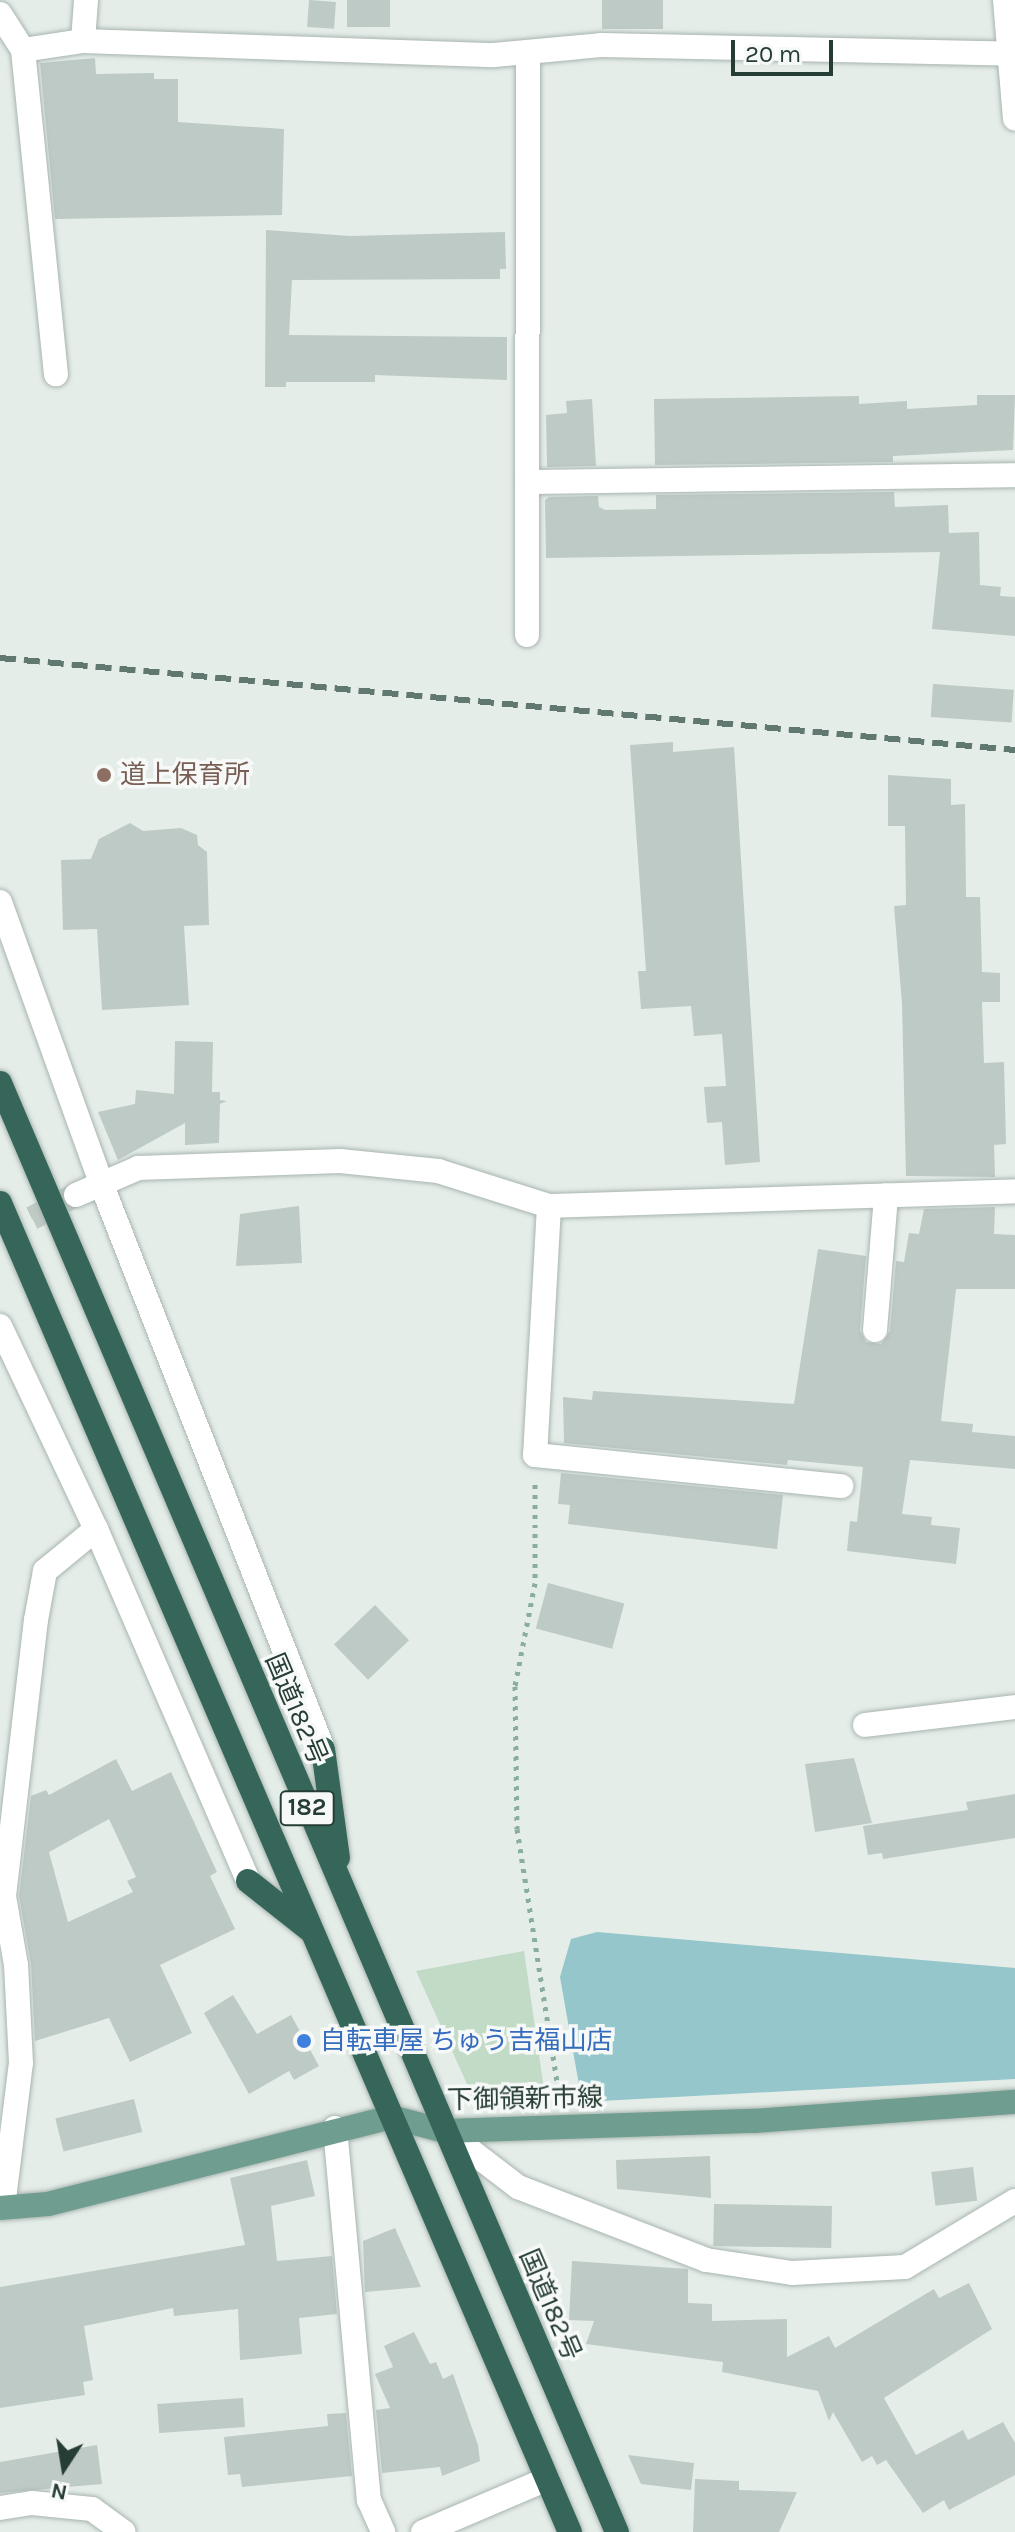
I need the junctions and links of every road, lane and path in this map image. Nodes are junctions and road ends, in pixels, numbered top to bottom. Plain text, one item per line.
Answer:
1 (86, 0) edge
2 (1005, 0) edge
3 (0, 14) edge
4 (83, 41) junction
5 (23, 50) junction
6 (528, 52) junction
7 (1011, 54) edge
8 (1015, 119) edge
9 (56, 374) dead end
10 (1015, 475) edge
11 (527, 482) junction
12 (527, 635) dead end
13 (0, 902) edge
14 (0, 1083) edge
15 (101, 1183) junction
16 (1015, 1191) edge
17 (76, 1195) tunnel mouth
18 (886, 1195) junction
19 (0, 1203) edge
20 (549, 1206) junction
21 (0, 1326) edge
22 (875, 1330) dead end
23 (535, 1455) junction
24 (841, 1486) dead end
25 (96, 1529) junction
26 (1015, 1707) edge
27 (865, 1725) dead end
28 (323, 1749) joint
29 (8, 1804) edge
30 (248, 1881) joint
31 (342, 1891) junction
32 (312, 1931) junction
33 (1015, 2102) edge
34 (391, 2117) junction
35 (564, 2127) junction
36 (335, 2128) junction
37 (445, 2131) junction
38 (1015, 2201) edge
39 (2, 2207) edge
40 (547, 2479) junction
41 (0, 2508) edge
42 (124, 2532) edge
43 (383, 2532) edge
44 (423, 2532) edge
45 (570, 2532) edge
46 (617, 2532) edge

1 - 4 street
2 - 7 street
3 - 5 street
4 - 5 street
4 - 6 street
5 - 9 street
6 - 7 street
6 - 11 street
7 - 8 street
10 - 11 street
11 - 12 street
13 - 15 street
14 - 31 highway, 国道182号 / 182
15 - 17 street
15 - 20 street
15 - 28 street
16 - 18 street
18 - 20 street
18 - 22 street
19 - 32 highway, 182
20 - 23 street
21 - 25 street
23 - 24 street
23 - 35 path
25 - 29 street
25 - 30 street
26 - 27 street
28 - 31 highway
29 - 39 street
30 - 32 highway
31 - 37 highway, 国道182号 / 182
32 - 34 highway, 182
33 - 35 main road, 下御領新市線
34 - 36 main road, 下御領新市線
34 - 37 main road, 下御領新市線
34 - 40 highway, 182
35 - 37 main road, 下御領新市線
36 - 39 main road, 下御領新市線
36 - 43 street
37 - 38 street
37 - 46 highway, 国道182号 / 182
40 - 44 street
40 - 45 highway, 182
41 - 42 street

